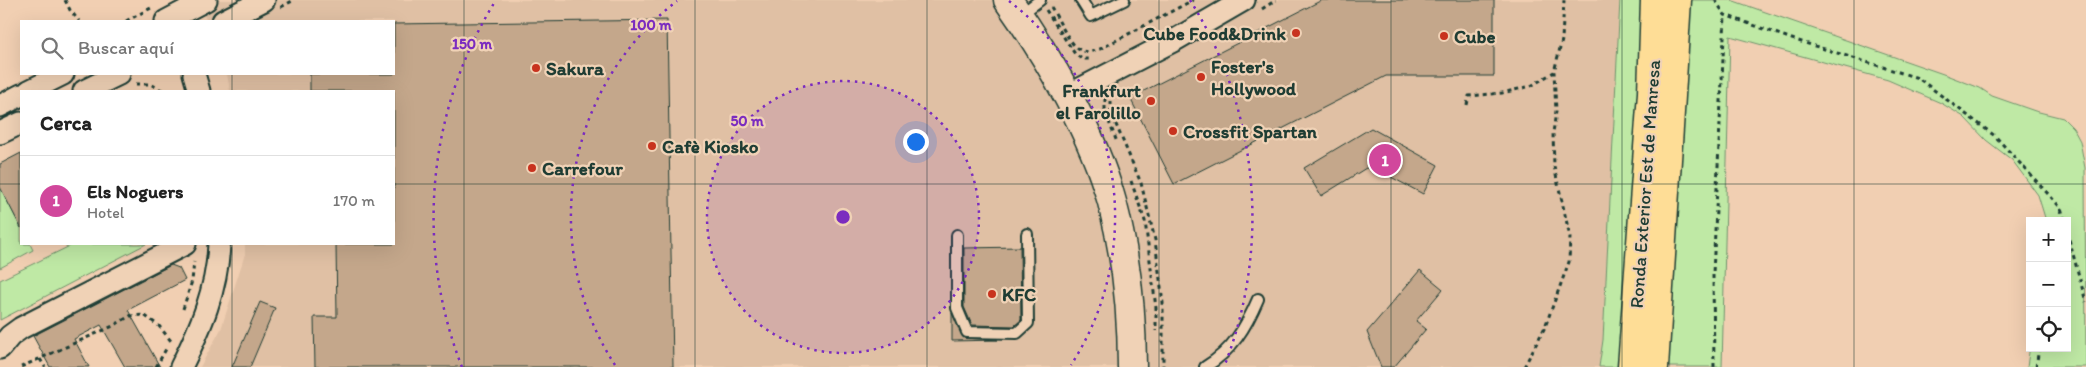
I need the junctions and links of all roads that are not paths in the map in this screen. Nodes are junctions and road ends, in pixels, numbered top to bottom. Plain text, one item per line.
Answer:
1 (206, 0) edge
2 (264, 0) edge
3 (1081, 0) edge
4 (1124, 0) edge
5 (1244, 0) edge
6 (1655, 0) edge
7 (1677, 0) edge
8 (1029, 4) edge
9 (162, 13) edge
10 (225, 20) edge
11 (61, 75) edge
12 (117, 75) edge
13 (194, 75) edge
14 (31, 90) edge
15 (86, 90) edge
16 (199, 90) edge
17 (1078, 90) junction
18 (20, 96) edge
19 (0, 106) edge
20 (20, 123) edge
21 (0, 133) edge
22 (1028, 234) dead end
23 (957, 235) dead end
24 (219, 245) edge
25 (190, 248) edge
26 (1258, 299) dead end
27 (0, 348) edge
28 (181, 367) edge
29 (1132, 367) edge
30 (1144, 367) edge
31 (1205, 367) edge
32 (1632, 367) edge
33 (1654, 367) edge

1 - 9 street
2 - 10 street
3 - 4 lane
5 - 17 street
6 - 32 highway, Ronda Exterior Est de Manresa
7 - 33 highway, Ronda Exterior Est de Manresa
8 - 17 street
8 - 29 street
11 - 14 street
12 - 15 street
13 - 16 street
17 - 30 street
18 - 19 street
20 - 21 street
22 - 23 lane
24 - 28 street
25 - 27 street
26 - 31 lane

